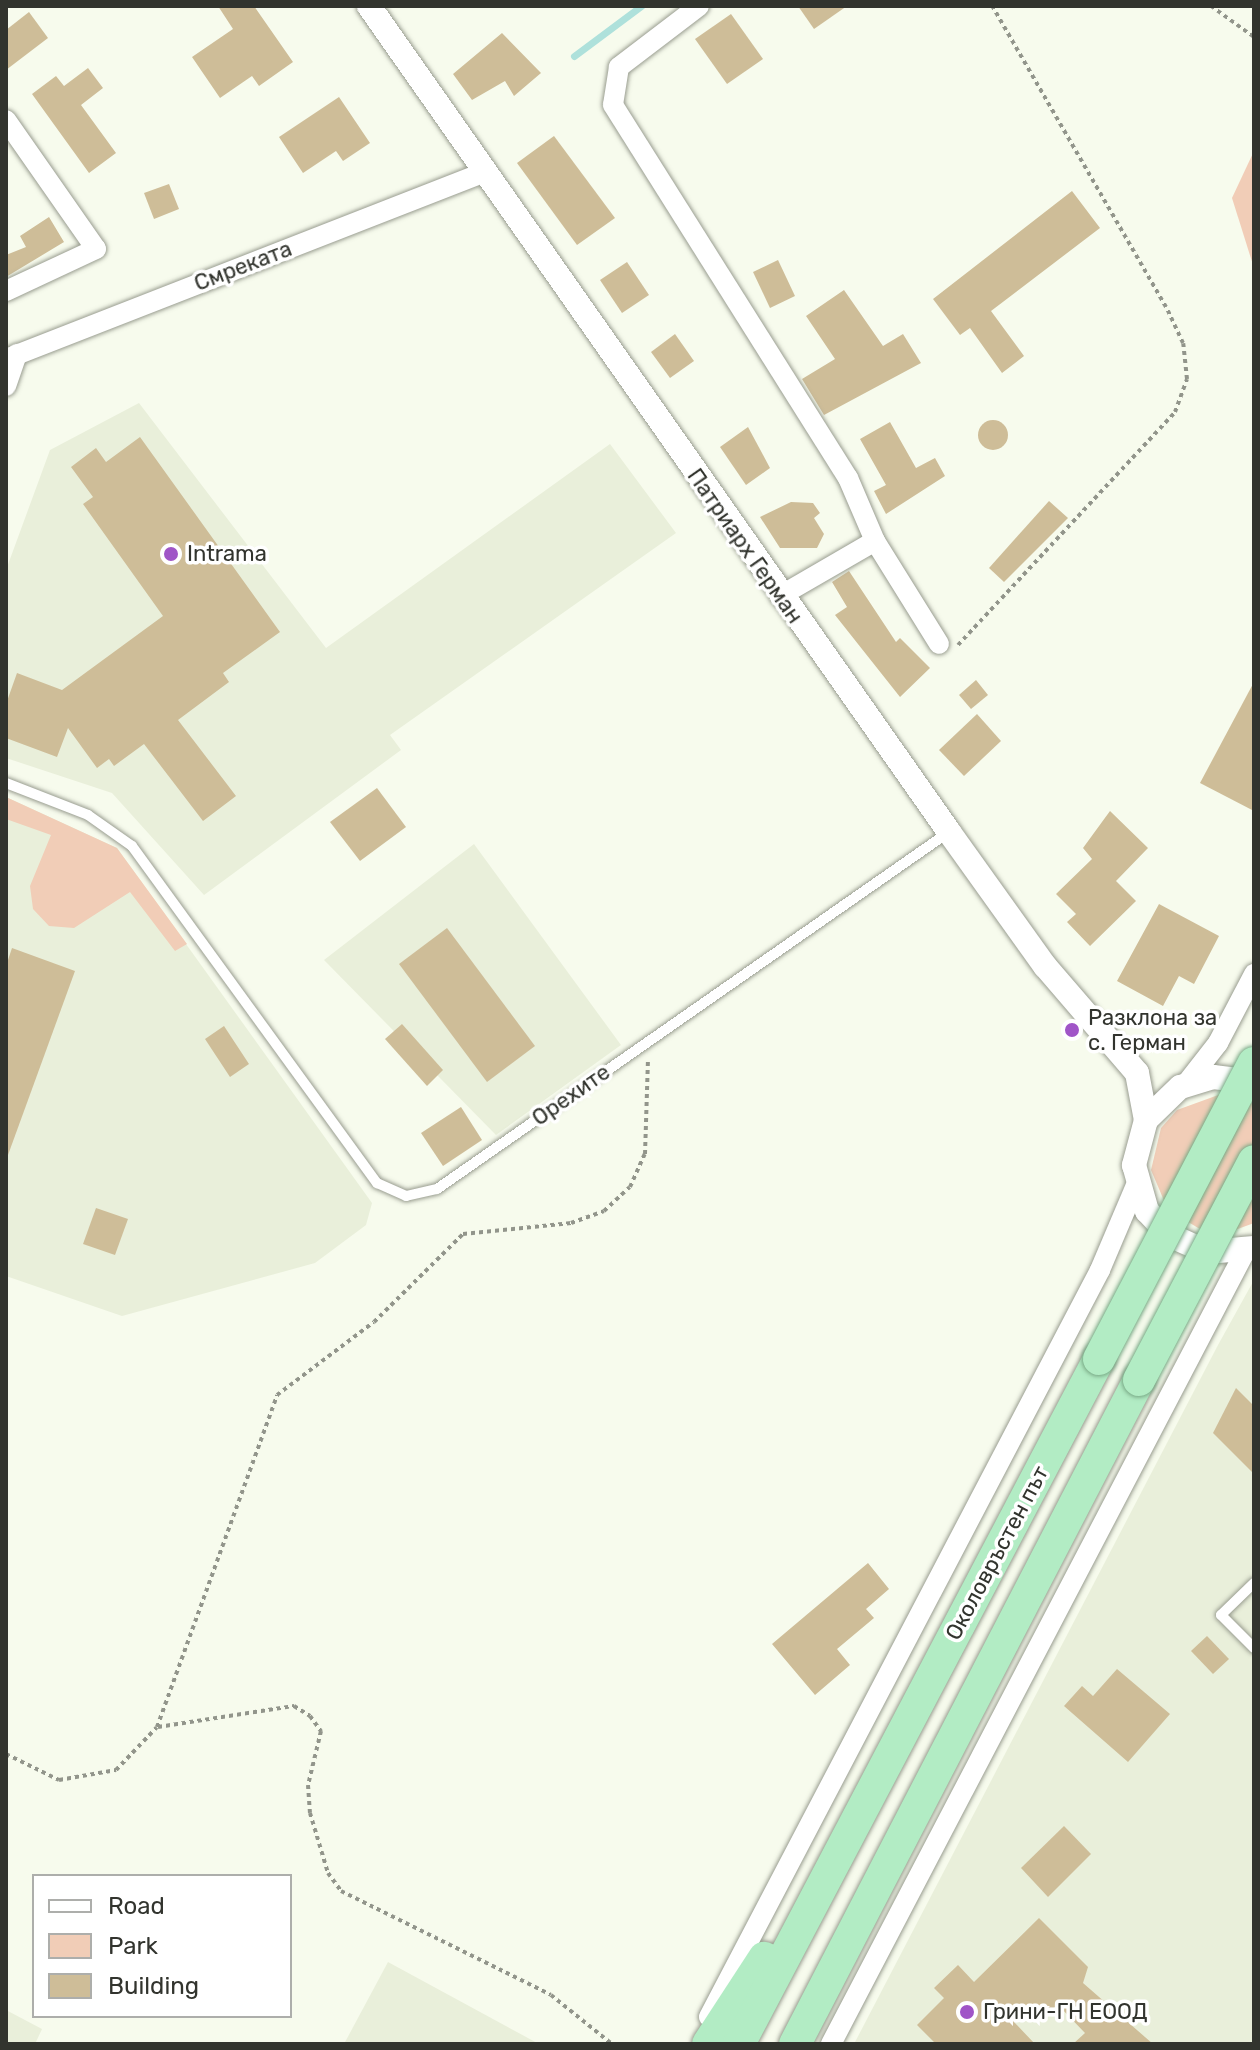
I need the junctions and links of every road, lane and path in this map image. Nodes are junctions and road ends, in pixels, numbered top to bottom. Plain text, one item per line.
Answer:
1 (369, 6) edge
2 (699, 6) edge
3 (992, 6) edge
4 (1211, 6) edge
5 (1254, 37) edge
6 (6, 120) edge
7 (480, 174) junction
8 (6, 291) edge
9 (12, 356) edge
10 (6, 386) edge
11 (875, 541) junction
12 (780, 596) junction
13 (939, 644) joint
14 (6, 783) edge
15 (949, 832) junction
16 (1254, 974) edge
17 (648, 1040) junction
18 (1254, 1063) edge
19 (1137, 1073) junction
20 (1254, 1082) edge
21 (1183, 1086) junction
22 (1146, 1120) junction
23 (1254, 1161) edge
24 (1136, 1185) junction
25 (1250, 1249) edge
26 (1254, 1583) edge
27 (1254, 1648) edge
28 (157, 1727) junction
29 (6, 1754) edge
30 (866, 1801) junction
31 (915, 1811) junction
32 (612, 2044) edge
33 (695, 2044) edge
34 (708, 2044) edge
35 (739, 2044) edge
36 (795, 2044) edge
37 (814, 2044) edge
38 (831, 2044) edge

1 - 7 street, Патриарх Герман
2 - 11 street
3 - 13 path
4 - 5 path
6 - 8 street
7 - 9 street, Смреката
7 - 12 street, Патриарх Герман
9 - 10 street
11 - 12 street
11 - 13 street
12 - 15 street, Патриарх Герман
14 - 17 lane, Орехите
15 - 17 lane, Орехите
15 - 19 street, Патриарх Герман
16 - 21 street
17 - 28 path
18 - 30 highway, Околовръстен път, bridge
19 - 21 street
19 - 22 street, Патриарх Герман
20 - 21 street
21 - 22 street
22 - 24 street
23 - 31 highway, Околовръстен път, bridge
24 - 25 street
24 - 33 street
25 - 38 street
26 - 27 lane
28 - 29 path
28 - 32 path
30 - 34 highway
30 - 35 highway, Околовръстен път
31 - 36 highway, Околовръстен път
31 - 37 highway

